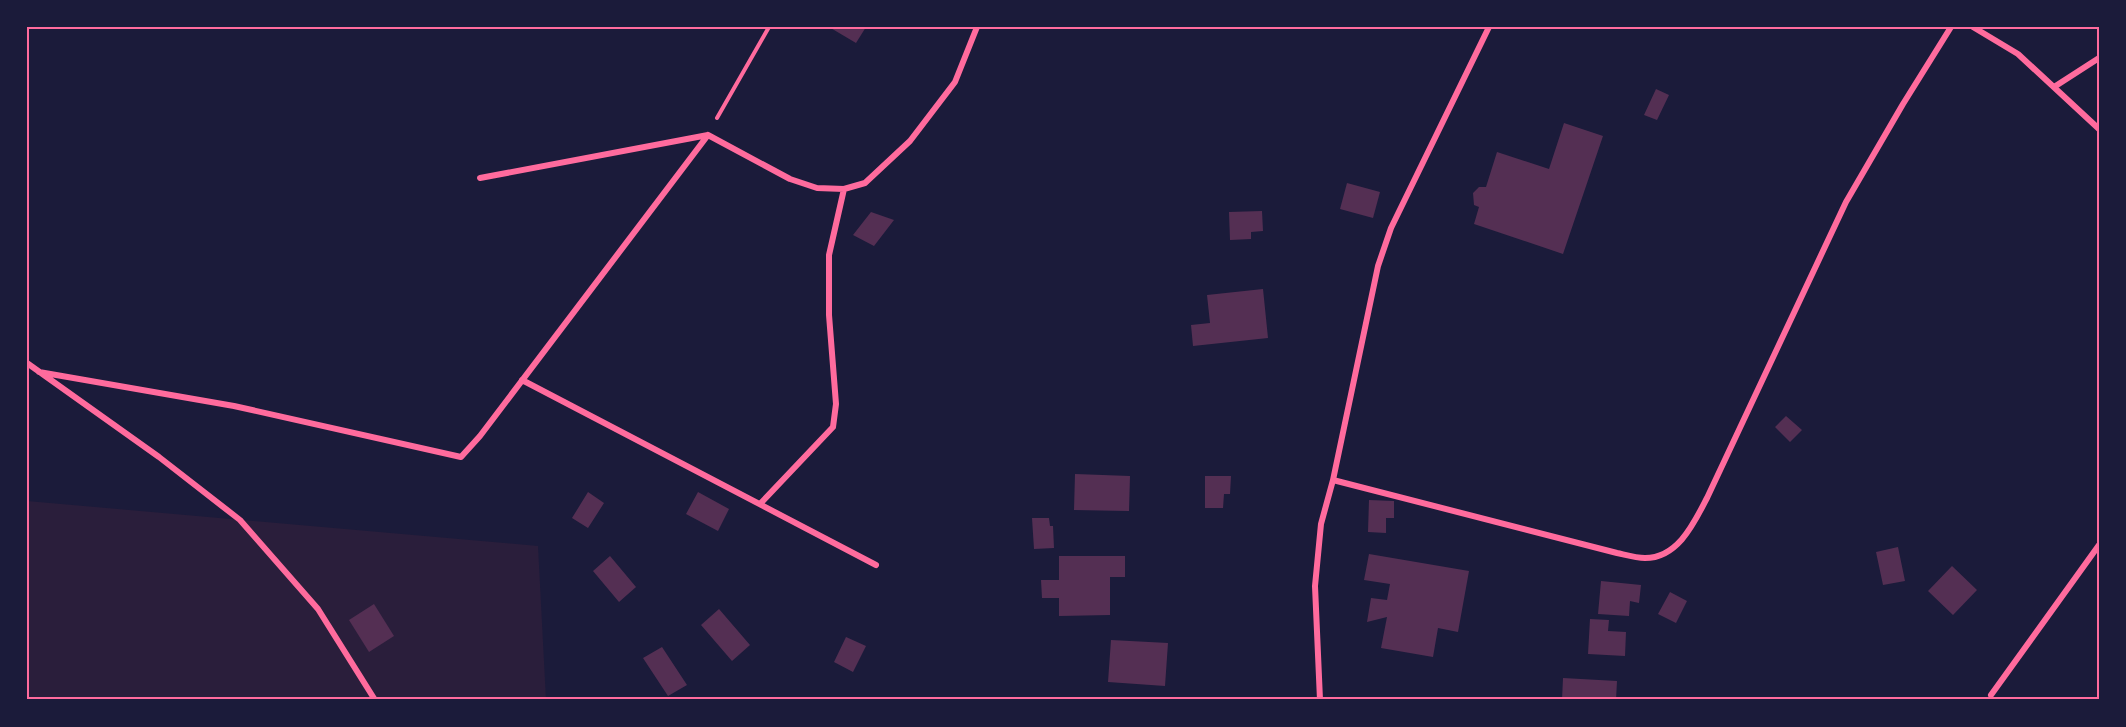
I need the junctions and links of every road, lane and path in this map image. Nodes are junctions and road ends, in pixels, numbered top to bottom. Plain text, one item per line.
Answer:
1 (769, 27) edge
2 (977, 27) edge
3 (1490, 27) edge
4 (1951, 27) edge
5 (1973, 27) edge
6 (2099, 58) edge
7 (2054, 87) junction
8 (2099, 129) edge
9 (708, 135) junction
10 (480, 178) dead end
11 (844, 189) junction
12 (27, 363) edge
13 (39, 372) junction
14 (522, 380) junction
15 (1333, 480) junction
16 (760, 504) junction
17 (2099, 545) edge
18 (876, 566) dead end
19 (1991, 695) dead end
20 (375, 700) edge
21 (1320, 700) edge

1 - 9 path
2 - 11 street
3 - 15 street
4 - 15 street
5 - 7 street
6 - 7 street
7 - 8 street
9 - 10 street
9 - 11 street
9 - 14 street
11 - 16 street
12 - 13 street
13 - 14 street
13 - 20 street
14 - 16 street
15 - 21 street
16 - 18 street
17 - 19 street

